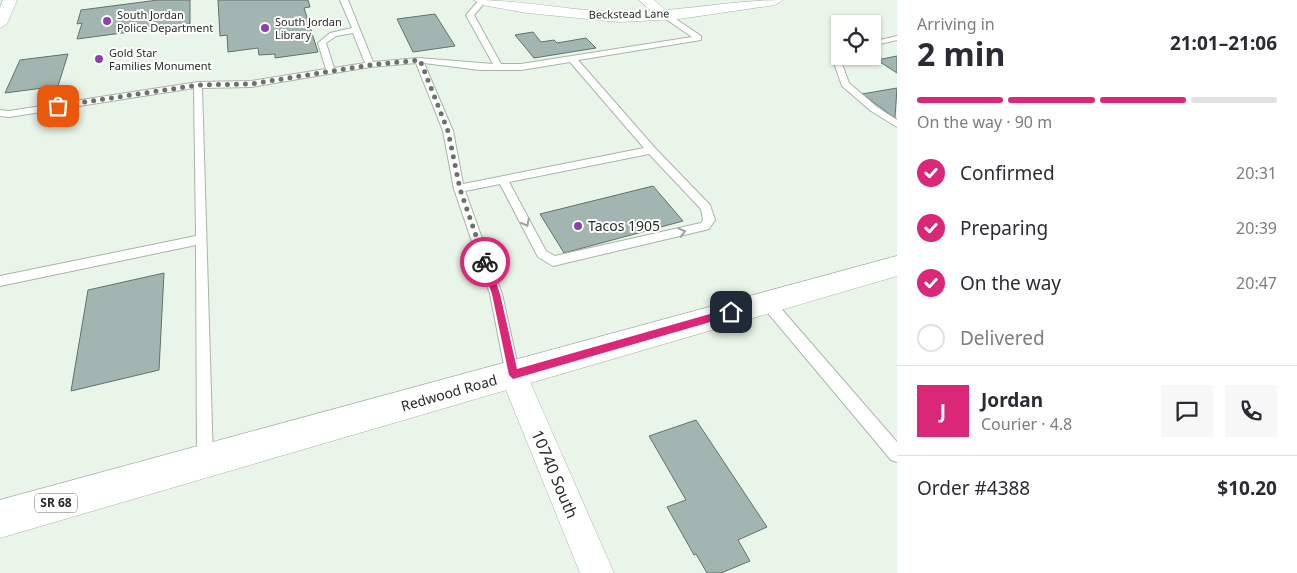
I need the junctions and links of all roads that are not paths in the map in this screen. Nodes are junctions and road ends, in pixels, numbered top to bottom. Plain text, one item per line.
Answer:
1 (10, 0) edge
2 (344, 0) edge
3 (482, 0) edge
4 (646, 0) edge
5 (775, 0) edge
6 (664, 15) junction
7 (0, 24) edge
8 (356, 30) junction
9 (897, 38) edge
10 (881, 42) edge
11 (572, 59) junction
12 (420, 60) junction
13 (370, 65) junction
14 (839, 65) edge
15 (498, 67) junction
16 (331, 71) junction
17 (198, 85) junction
18 (0, 113) edge
19 (897, 124) edge
20 (651, 150) junction
21 (503, 180) junction
22 (460, 189) junction
23 (202, 239) junction
24 (897, 266) edge
25 (0, 281) edge
26 (767, 302) junction
27 (513, 375) junction
28 (897, 454) edge
29 (205, 461) junction
30 (0, 519) edge
31 (597, 573) edge

1 - 7 street
2 - 8 lane
3 - 6 main road, Beckstead Lane
3 - 15 lane
4 - 6 street
5 - 6 main road, Beckstead Lane
6 - 11 lane
8 - 13 lane
8 - 16 lane
9 - 10 lane
11 - 15 lane
11 - 20 lane
12 - 13 lane
12 - 15 lane
12 - 22 lane
13 - 16 lane
14 - 19 lane
16 - 17 lane
17 - 18 lane
17 - 23 lane
20 - 21 lane
21 -> 20 lane
21 - 22 lane
22 - 27 lane
23 - 25 lane
23 - 29 lane
24 - 26 main road, Redwood Road / SR 68
26 - 27 main road, Redwood Road / SR 68
26 - 28 lane
27 - 29 main road, Redwood Road / SR 68
27 - 31 street, 10740 South
29 - 30 main road, Redwood Road / SR 68

